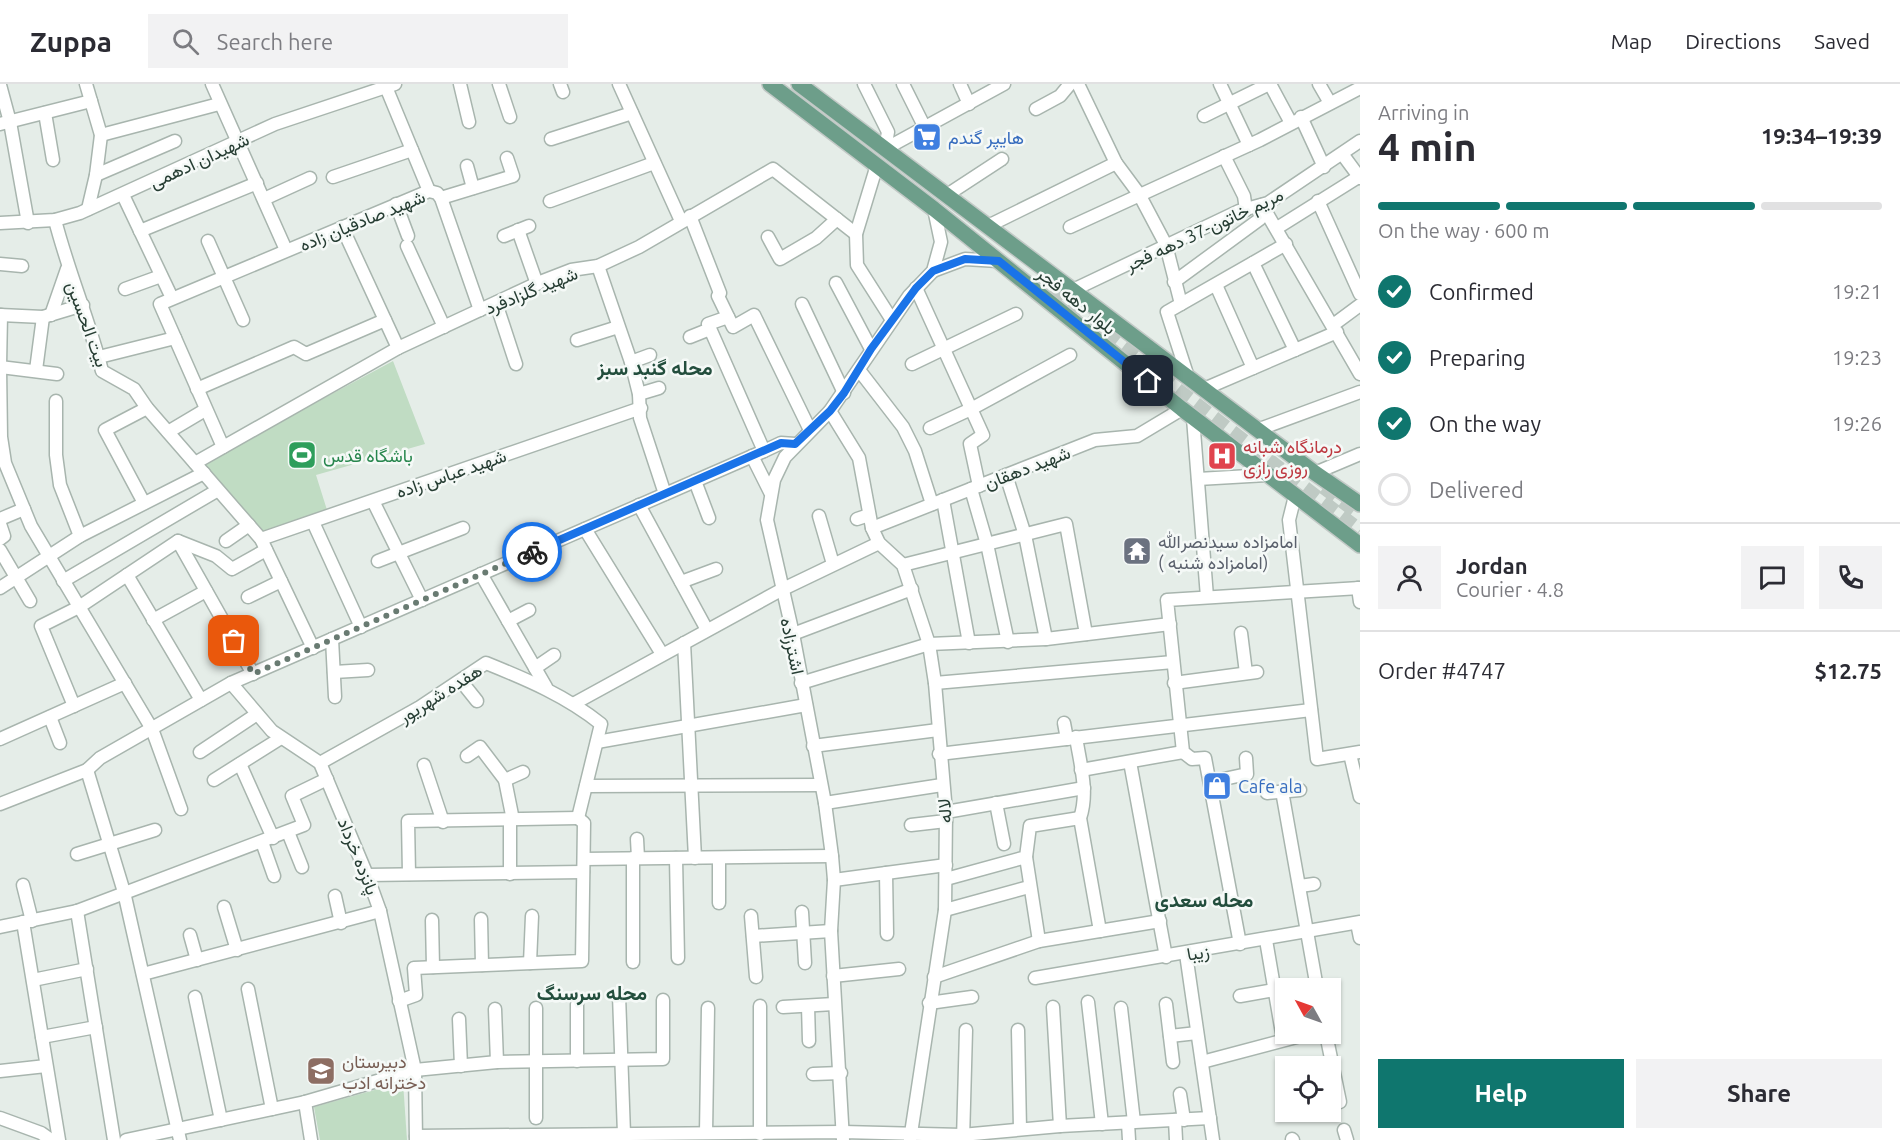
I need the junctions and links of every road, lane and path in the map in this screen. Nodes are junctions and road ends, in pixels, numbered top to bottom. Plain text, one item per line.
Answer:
1 (212, 84) edge
2 (460, 84) edge
3 (499, 84) edge
4 (619, 84) edge
5 (770, 84) edge
6 (799, 84) edge
7 (864, 84) edge
8 (903, 84) edge
9 (960, 84) edge
10 (1004, 84) edge
11 (1070, 84) edge
12 (1078, 84) edge
13 (1220, 84) edge
14 (1269, 84) edge
15 (1319, 84) edge
16 (0, 85) edge
17 (89, 85) edge
18 (391, 85) edge
19 (1360, 88) edge
20 (360, 89) edge
21 (91, 101) junction
22 (1330, 102) junction
23 (219, 104) junction
24 (969, 104) junction
25 (1229, 104) junction
26 (1036, 109) dead end
27 (45, 113) junction
28 (632, 113) junction
29 (1204, 116) dead end
30 (510, 117) dead end
31 (1296, 120) junction
32 (469, 122) dead end
33 (5, 123) edge
34 (925, 128) junction
35 (100, 135) junction
36 (551, 139) dead end
37 (175, 141) dead end
38 (238, 141) junction
39 (1360, 141) edge
40 (1249, 145) junction
41 (885, 149) junction
42 (412, 150) junction
43 (1343, 155) junction
44 (1224, 156) junction
45 (507, 158) dead end
46 (1002, 159) dead end
47 (53, 160) dead end
48 (654, 163) junction
49 (1116, 163) junction
50 (877, 165) junction
51 (467, 166) dead end
52 (1324, 168) junction
53 (96, 175) junction
54 (333, 177) dead end
55 (1360, 177) edge
56 (310, 178) dead end
57 (257, 183) junction
58 (473, 188) junction
59 (429, 191) junction
60 (1139, 194) junction
61 (123, 195) junction
62 (947, 195) junction
63 (441, 198) junction
64 (264, 199) junction
65 (550, 201) dead end
66 (1318, 201) junction
67 (396, 204) junction
68 (1262, 205) junction
69 (88, 209) junction
70 (934, 209) junction
71 (1246, 210) junction
72 (686, 218) junction
73 (837, 219) junction
74 (55, 220) junction
75 (0, 223) edge
76 (28, 223) junction
77 (988, 226) junction
78 (342, 227) junction
79 (1070, 227) dead end
80 (1277, 228) junction
81 (140, 231) junction
82 (856, 234) junction
83 (504, 236) dead end
84 (768, 237) dead end
85 (208, 241) dead end
86 (1286, 244) junction
87 (1166, 245) junction
88 (286, 250) junction
89 (999, 261) junction
90 (1253, 263) junction
91 (0, 264) edge
92 (22, 266) dead end
93 (598, 266) junction
94 (67, 269) junction
95 (933, 271) junction
96 (161, 276) junction
97 (223, 277) junction
98 (1174, 282) junction
99 (836, 283) dead end
100 (537, 284) junction
101 (1216, 285) junction
102 (916, 288) junction
103 (125, 289) dead end
104 (1073, 290) junction
105 (1360, 294) edge
106 (172, 298) junction
107 (496, 303) junction
108 (801, 304) dead end
109 (1181, 304) junction
110 (83, 305) junction
111 (1360, 305) edge
112 (480, 310) junction
113 (1016, 314) dead end
114 (0, 315) edge
115 (47, 316) junction
116 (728, 317) junction
117 (243, 320) dead end
118 (385, 320) junction
119 (892, 320) junction
120 (444, 327) junction
121 (618, 327) junction
122 (710, 329) junction
123 (1335, 329) junction
124 (690, 337) dead end
125 (175, 338) junction
126 (577, 340) dead end
127 (398, 348) junction
128 (871, 349) junction
129 (944, 349) junction
130 (1295, 350) junction
131 (650, 355) dead end
132 (1070, 355) dead end
133 (99, 357) junction
134 (631, 362) junction
135 (516, 364) dead end
136 (912, 364) dead end
137 (0, 366) edge
138 (1253, 368) junction
139 (36, 370) junction
140 (859, 370) junction
141 (57, 374) dead end
142 (1360, 374) edge
143 (1188, 377) junction
144 (659, 388) dead end
145 (197, 389) junction
146 (1204, 389) junction
147 (1360, 392) edge
148 (844, 393) junction
149 (639, 394) junction
150 (56, 401) dead end
151 (147, 408) junction
152 (641, 408) junction
153 (972, 409) junction
154 (206, 410) junction
155 (830, 411) junction
156 (1187, 414) junction
157 (930, 428) dead end
158 (810, 430) junction
159 (1257, 430) junction
160 (168, 432) junction
161 (795, 444) junction
162 (223, 447) junction
163 (758, 453) junction
164 (1360, 454) edge
165 (195, 463) junction
166 (204, 473) junction
167 (1315, 473) junction
168 (1006, 475) junction
169 (1267, 475) junction
170 (1198, 480) junction
171 (695, 481) junction
172 (975, 488) junction
173 (218, 490) junction
174 (770, 492) junction
175 (665, 494) junction
176 (1295, 496) junction
177 (373, 501) junction
178 (938, 502) junction
179 (144, 503) junction
180 (1360, 504) edge
181 (639, 505) junction
182 (24, 509) junction
183 (819, 516) dead end
184 (709, 518) dead end
185 (866, 521) junction
186 (0, 522) edge
187 (312, 522) junction
188 (249, 525) junction
189 (463, 528) dead end
190 (585, 529) junction
191 (1025, 534) junction
192 (80, 536) junction
193 (0, 539) edge
194 (178, 541) junction
195 (226, 541) dead end
196 (879, 543) junction
197 (264, 544) junction
198 (987, 544) junction
199 (1360, 545) edge
200 (0, 550) edge
201 (953, 552) junction
202 (398, 553) junction
203 (48, 555) junction
204 (378, 561) dead end
205 (833, 564) junction
206 (903, 565) junction
207 (716, 569) dead end
208 (481, 574) junction
209 (127, 575) junction
210 (17, 577) junction
211 (63, 581) junction
212 (281, 581) junction
213 (681, 582) junction
214 (0, 588) edge
215 (1359, 588) edge
216 (912, 589) junction
217 (781, 590) junction
218 (206, 591) junction
219 (1298, 591) junction
220 (248, 597) dead end
221 (1207, 597) junction
222 (422, 600) junction
223 (30, 601) dead end
224 (1360, 602) edge
225 (79, 607) junction
226 (529, 610) dead end
227 (153, 620) junction
228 (508, 621) junction
229 (1170, 624) junction
230 (361, 627) junction
231 (707, 630) junction
232 (1241, 633) dead end
233 (792, 634) junction
234 (1086, 634) junction
235 (333, 639) junction
236 (1046, 639) junction
237 (1008, 642) junction
238 (684, 643) junction
239 (969, 643) junction
240 (929, 644) junction
241 (313, 648) junction
242 (662, 654) junction
243 (554, 655) dead end
244 (1173, 662) junction
245 (535, 668) junction
246 (368, 670) dead end
247 (334, 672) junction
248 (253, 674) junction
249 (461, 681) junction
250 (1174, 682) junction
251 (125, 683) junction
252 (231, 683) junction
253 (801, 683) junction
254 (935, 683) junction
255 (546, 687) junction
256 (335, 697) dead end
257 (201, 700) junction
258 (477, 701) dead end
259 (575, 703) junction
260 (806, 705) junction
261 (74, 706) junction
262 (1311, 710) junction
263 (257, 714) junction
264 (50, 717) junction
265 (1064, 723) dead end
266 (1179, 725) junction
267 (690, 726) junction
268 (152, 729) junction
269 (938, 730) junction
270 (280, 738) junction
271 (1071, 738) junction
272 (0, 739) edge
273 (597, 742) junction
274 (60, 743) dead end
275 (813, 746) junction
276 (200, 752) dead end
277 (1183, 752) junction
278 (1355, 753) edge
279 (939, 754) junction
280 (467, 756) dead end
281 (1246, 758) dead end
282 (1130, 762) junction
283 (320, 763) junction
284 (240, 764) junction
285 (424, 765) dead end
286 (87, 770) junction
287 (1081, 770) junction
288 (523, 772) dead end
289 (327, 779) junction
290 (214, 780) dead end
291 (505, 780) junction
292 (1209, 782) junction
293 (821, 785) junction
294 (942, 785) junction
295 (586, 786) junction
296 (692, 786) junction
297 (1084, 788) junction
298 (1300, 790) dead end
299 (1282, 791) junction
300 (1268, 793) dead end
301 (1360, 797) edge
302 (825, 803) junction
303 (996, 803) junction
304 (0, 804) edge
305 (181, 809) dead end
306 (946, 816) junction
307 (578, 818) junction
308 (1080, 818) junction
309 (512, 820) junction
310 (443, 822) junction
311 (911, 825) dead end
312 (155, 830) dead end
313 (288, 832) junction
314 (637, 839) dead end
315 (268, 840) junction
316 (111, 843) junction
317 (1004, 844) dead end
318 (77, 854) dead end
319 (832, 856) junction
320 (1026, 857) junction
321 (635, 858) junction
322 (676, 858) junction
323 (695, 858) junction
324 (719, 858) junction
325 (584, 859) junction
326 (946, 865) junction
327 (302, 867) dead end
328 (583, 872) junction
329 (886, 873) junction
330 (409, 874) junction
331 (510, 874) junction
332 (367, 875) junction
333 (274, 876) dead end
334 (946, 879) junction
335 (834, 880) junction
336 (1314, 884) dead end
337 (23, 885) dead end
338 (1029, 886) junction
339 (1300, 886) junction
340 (124, 892) junction
341 (335, 896) dead end
342 (719, 903) dead end
343 (224, 907) dead end
344 (945, 910) junction
345 (77, 911) junction
346 (380, 911) junction
347 (802, 912) dead end
348 (532, 916) dead end
349 (751, 916) dead end
350 (482, 919) dead end
351 (432, 920) dead end
352 (1160, 921) junction
353 (28, 922) junction
354 (1358, 922) edge
355 (341, 923) junction
356 (0, 927) edge
357 (1100, 931) junction
358 (831, 932) junction
359 (1308, 932) junction
360 (803, 933) junction
361 (887, 934) dead end
362 (190, 935) dead end
363 (753, 936) junction
364 (1360, 938) edge
365 (1266, 940) junction
366 (1039, 941) junction
367 (1239, 944) junction
368 (237, 950) junction
369 (1186, 954) junction
370 (1166, 957) junction
371 (678, 958) dead end
372 (197, 960) junction
373 (633, 962) dead end
374 (530, 963) junction
375 (805, 963) dead end
376 (482, 965) junction
377 (433, 967) junction
378 (87, 969) junction
379 (899, 969) dead end
380 (143, 974) junction
381 (833, 976) junction
382 (756, 977) dead end
383 (934, 977) junction
384 (1035, 978) dead end
385 (1315, 978) edge
386 (33, 980) junction
387 (248, 989) dead end
388 (1274, 990) junction
389 (619, 995) dead end
390 (1240, 996) dead end
391 (1275, 996) edge
392 (195, 997) dead end
393 (972, 997) dead end
394 (663, 1000) dead end
395 (399, 1001) junction
396 (1088, 1002) dead end
397 (929, 1003) junction
398 (577, 1004) dead end
399 (834, 1004) junction
400 (1166, 1004) dead end
401 (759, 1006) dead end
402 (808, 1006) junction
403 (1053, 1006) dead end
404 (783, 1007) dead end
405 (536, 1008) dead end
406 (708, 1008) dead end
407 (1121, 1008) dead end
408 (495, 1009) dead end
409 (459, 1019) dead end
410 (96, 1027) junction
411 (966, 1030) dead end
412 (1018, 1030) dead end
413 (1197, 1033) junction
414 (1170, 1036) junction
415 (42, 1037) junction
416 (809, 1041) dead end
417 (1275, 1042) edge
418 (577, 1060) junction
419 (619, 1060) junction
420 (536, 1061) junction
421 (497, 1062) junction
422 (1173, 1062) dead end
423 (1202, 1062) junction
424 (46, 1066) junction
425 (461, 1066) junction
426 (415, 1070) junction
427 (0, 1071) edge
428 (841, 1073) junction
429 (813, 1074) dead end
430 (1180, 1094) dead end
431 (305, 1102) junction
432 (272, 1109) junction
433 (0, 1118) edge
434 (536, 1118) dead end
435 (1210, 1118) junction
436 (220, 1120) junction
437 (1179, 1120) junction
438 (1131, 1123) junction
439 (1102, 1124) junction
440 (1060, 1126) junction
441 (1080, 1126) junction
442 (1020, 1129) junction
443 (706, 1133) junction
444 (624, 1134) junction
445 (760, 1134) junction
446 (179, 1135) edge
447 (843, 1136) edge
448 (910, 1137) edge
449 (416, 1138) edge
450 (963, 1138) edge
451 (51, 1140) edge
452 (59, 1140) edge
453 (114, 1140) edge
454 (126, 1140) edge
455 (311, 1140) edge
456 (1081, 1140) edge
457 (1129, 1140) edge
458 (1176, 1140) edge
459 (1213, 1140) edge

1 - 23 street
2 - 32 street
3 - 30 street
4 - 28 street
5 - 50 main road, بلوار دهه فجر
6 - 41 main road, بلوار دهه فجر
7 - 41 street
8 - 34 street
9 - 24 street
10 - 24 street
11 - 26 street
12 - 49 street
13 - 25 street
14 - 25 street
14 - 31 street
15 - 22 street
16 - 33 street
17 - 21 street
18 - 20 street, شهیدان ادهمی
18 - 42 street
19 - 22 street
20 - 38 street, شهیدان ادهمی
21 - 27 street
21 - 35 street
22 - 31 street
23 - 35 street
23 - 38 street
24 - 34 street
25 - 29 street
25 - 40 street
27 - 33 street
27 - 47 street
28 - 36 street
28 - 48 street
31 - 40 street
31 - 52 street
33 - 76 street
34 - 41 street
35 - 53 street
37 - 53 street
38 - 57 street
38 - 61 street, شهیدان ادهمی
39 - 43 street, مریم خاتون-37 دهه فجر
40 - 44 street
41 - 62 main road, بلوار دهه فجر
42 - 54 street
42 - 59 street
43 - 52 street, مریم خاتون-37 دهه فجر
43 - 55 street
44 - 60 street
44 - 71 street
45 - 58 street
46 - 62 street
48 - 65 street
48 - 72 street
49 - 60 street
49 - 77 street
50 - 70 main road, بلوار دهه فجر
50 - 82 street
51 - 58 street
52 - 68 street, مریم خاتون-37 دهه فجر
53 - 69 street
55 - 66 street
56 - 64 street
57 - 64 street
57 - 81 street
58 - 63 street
59 - 63 street, شهید صادقیان زاده
59 - 67 street, شهید صادقیان زاده
60 - 79 street
60 - 87 street
61 - 69 street, شهیدان ادهمی
61 - 81 street
62 - 77 main road, بلوار دهه فجر
63 - 112 street, شهید صادقیان زاده
64 - 88 street
66 - 80 street
66 - 105 street
67 - 78 street, شهید صادقیان زاده
67 - 120 street
68 - 71 street, مریم خاتون-37 دهه فجر
68 - 80 street
68 - 98 street
69 - 74 street, شهیدان ادهمی
70 - 89 main road, بلوار دهه فجر
70 - 95 street, اشترزاده
71 - 87 street, مریم خاتون-37 دهه فجر
72 - 73 street, شهید گلزادفرد
72 - 93 street, شهید گلزادفرد
72 - 116 street
73 - 82 street, شهید گلزادفرد
73 - 84 street
74 - 76 street, شهیدان ادهمی
74 - 94 street, بیت الحسین
75 - 76 street, شهیدان ادهمی
77 - 104 main road, بلوار دهه فجر
78 - 88 street, شهید صادقیان زاده
78 - 118 street
80 - 86 street
81 - 96 street
82 - 119 street
83 - 100 street
85 - 97 street
86 - 90 street
86 - 123 street
87 - 98 street
87 - 104 street, مریم خاتون-37 دهه فجر
88 - 97 street, شهید صادقیان زاده
89 - 95 street
89 - 156 main road, بلوار دهه فجر
90 - 101 street
90 - 130 street
91 - 92 street
93 - 100 street, شهید گلزادفرد
93 - 121 street
94 - 110 street, بیت الحسین
94 - 115 street
95 - 102 street, اشترزاده
96 - 103 street
96 - 106 street
97 - 106 street, شهید صادقیان زاده
97 - 117 street
98 - 109 street
99 - 128 street
100 - 107 street, شهید گلزادفرد
101 - 109 street
101 - 138 street
102 - 119 street, اشترزاده
102 - 129 street
104 - 143 main road, بلوار دهه فجر
106 - 125 street
107 - 112 street, شهید گلزادفرد
107 - 135 street
108 - 148 street
109 - 143 street
110 - 115 street
110 - 133 street, بیت الحسین
111 - 123 street
112 - 120 street, شهید گلزادفرد
113 - 129 street
114 - 115 street
114 - 137 street
115 - 139 street
116 - 122 street
116 - 158 street
118 - 127 street
118 - 145 street
119 - 128 street, اشترزاده
120 - 127 street, شهید گلزادفرد
121 - 126 street
121 - 134 street
122 - 124 street
122 - 163 street
123 - 130 street
123 - 142 street
125 - 133 street
125 - 145 street
127 - 162 street, شهید گلزادفرد
128 - 140 street, اشترزاده
129 - 136 street
129 - 153 street
130 - 138 street
131 - 134 street
132 - 153 street
133 - 151 street, بیت الحسین
134 - 149 street
137 - 139 street
137 - 182 street
138 - 146 street
139 - 141 street
140 - 148 street, اشترزاده
140 - 178 street
143 - 146 main road, بلوار دهه فجر
144 - 149 street
145 - 154 street
146 - 159 main road, بلوار دهه فجر
147 - 159 street
148 - 155 street, اشترزاده
149 - 152 street
150 - 192 street
151 - 160 street, بیت الحسین
151 - 179 street
152 - 175 street
152 - 177 street, شهید عباس زاده
153 - 157 street
153 - 172 street
154 - 160 street
154 - 162 street
155 - 158 street, اشترزاده
155 - 185 street
156 - 168 street, شهید دهقان
156 - 169 main road, بلوار دهه فجر
156 - 170 street
158 - 161 street, اشترزاده
159 - 167 main road, بلوار دهه فجر
160 - 165 street, بیت الحسین
161 - 163 street
161 - 174 street, اشترزاده
162 - 165 street, شهید گلزادفرد
163 - 171 street
163 - 174 street
164 - 167 street
165 - 166 street, بیت الحسین
166 - 173 street, بیت الحسین
166 - 179 street
167 - 180 main road, بلوار دهه فجر
168 - 172 street, شهید دهقان
168 - 191 street
169 - 170 street
169 - 176 main road, بلوار دهه فجر
170 - 221 street
171 - 175 street
171 - 184 street
172 - 178 street, شهید دهقان
172 - 198 street
173 - 188 street, بیت الحسین
173 - 211 street
174 - 217 street, اشترزاده
175 - 181 street
176 - 199 main road, بلوار دهه فجر
176 - 219 street
177 - 187 street, شهید عباس زاده
177 - 202 street
178 - 185 street, شهید دهقان
178 - 201 street
179 - 192 street
181 - 190 street
181 - 213 street
182 - 186 street
182 - 203 street
183 - 205 street
185 - 196 street
186 - 193 street
187 - 197 street, شهید عباس زاده
187 - 230 street
188 - 195 street
188 - 197 street, بیت الحسین
189 - 202 street
190 - 208 street
190 - 242 street
191 - 198 street
191 - 234 street
191 - 236 street
192 - 203 street
194 - 197 street, شهید عباس زاده
194 - 209 street
194 - 218 street
196 - 205 street
196 - 206 street
197 - 212 street, بیت الحسین
198 - 201 street
198 - 237 street
200 - 210 street
201 - 206 street
201 - 239 street
202 - 204 street
202 - 222 street
203 - 210 street
203 - 211 street
205 - 217 street
206 - 216 street, لاله
207 - 213 street
208 - 222 street
208 - 228 street
209 - 225 street
209 - 227 street
210 - 214 street
210 - 223 street
211 - 225 street
212 - 220 street
212 - 241 street, بیت الحسین
213 - 231 street
215 - 219 street
215 - 224 street
216 - 233 street
216 - 240 street, لاله
217 - 231 street
217 - 233 street, اشترزاده
218 - 227 street
218 - 248 street
219 - 221 street
219 - 262 street
221 - 229 street
222 - 230 street
225 - 251 street
225 - 261 street
226 - 228 street
227 - 257 street
228 - 245 street
229 - 234 street
229 - 244 street
230 - 235 street
231 - 238 street
232 - 250 street
233 - 253 street, اشترزاده
234 - 236 street
235 - 241 street
235 - 247 street
236 - 237 street
237 - 239 street
238 - 242 street
238 - 267 street
239 - 240 street
240 - 253 street
240 - 254 street, لاله
241 - 248 street
242 - 259 street
243 - 245 street
244 - 250 street
244 - 254 street
245 - 255 street
246 - 247 street
247 - 256 street
248 - 252 street
249 - 255 street, هفده شهریور
249 - 258 street
249 - 283 street, هفده شهریور
250 - 266 street
251 - 261 street
251 - 268 street
252 - 257 street
252 - 263 street
253 - 260 street, اشترزاده
254 - 269 street, لاله
255 - 259 street, هفده شهریور
257 - 268 street
259 - 273 street, هفده شهریور
260 - 267 street
260 - 275 street, اشترزاده
261 - 264 street
262 - 266 street
262 - 278 street
263 - 270 street
263 - 276 street
264 - 272 street
264 - 274 street
265 - 271 street
266 - 271 street
266 - 277 street
267 - 273 street
267 - 296 street
268 - 286 street
268 - 305 street
269 - 275 street
269 - 279 street, لاله
270 - 283 street
270 - 284 street
271 - 279 street
271 - 287 street
273 - 295 street, هفده شهریور
275 - 293 street, اشترزاده
277 - 282 street
277 - 292 street
278 - 301 street
279 - 294 street, لاله
280 - 291 street
281 - 292 street
282 - 287 street
282 - 352 street
283 - 289 street, پانزده خرداد
284 - 290 street
284 - 315 street
285 - 310 street
286 - 304 street
286 - 316 street
287 - 297 street
288 - 291 street
289 - 313 street
289 - 332 street, پانزده خرداد
291 - 309 street
292 - 367 street
293 - 296 street
293 - 302 street, اشترزاده
294 - 302 street
294 - 306 street, لاله
295 - 296 street
295 - 307 street, هفده شهریور
296 - 323 street
297 - 303 street
297 - 308 street
298 - 299 street
299 - 300 street
299 - 339 street
302 - 319 street, اشترزاده
303 - 306 street
303 - 317 street
306 - 311 street
306 - 326 street, لاله
307 - 309 street
307 - 325 street
308 - 320 street
308 - 357 street
309 - 310 street
309 - 331 street
310 - 330 street
312 - 316 street
313 - 315 street
313 - 327 street
314 - 321 street
315 - 333 street
315 - 340 street
316 - 318 street
316 - 340 street
319 - 324 street
319 - 335 street, اشترزاده
320 - 334 street
320 - 338 street
321 - 322 street
321 - 325 street
321 - 373 street
322 - 323 street
322 - 371 street
323 - 324 street
324 - 342 street
325 - 328 street
326 - 329 street
326 - 334 street, لاله
328 - 331 street
328 - 374 street
329 - 335 street
329 - 361 street
330 - 331 street
330 - 332 street
332 - 346 street, پانزده خرداد
334 - 344 street, لاله
335 - 358 street, اشترزاده
336 - 339 street
337 - 353 street
338 - 344 street
338 - 366 street
339 - 359 street
340 - 345 street
340 - 380 street
341 - 355 street
343 - 368 street
344 - 383 street, لاله
345 - 353 street
345 - 378 street
346 - 355 street
346 - 395 street, پانزده خرداد
347 - 360 street
348 - 374 street
349 - 363 street
350 - 376 street
351 - 377 street
352 - 357 street
352 - 370 street
353 - 356 street
353 - 386 street
354 - 359 street, زیبا
354 - 364 street
355 - 368 street
357 - 366 street
358 - 360 street
358 - 381 street, اشترزاده
359 - 365 street, زیبا
359 - 385 street
360 - 363 street
360 - 375 street
362 - 372 street
363 - 382 street
365 - 367 street, زیبا
365 - 388 street
366 - 383 street
367 - 369 street, زیبا
368 - 372 street
369 - 370 street, زیبا
369 - 413 street
370 - 384 street, زیبا
372 - 380 street
374 - 376 street
376 - 377 street
377 - 395 street
378 - 386 street
378 - 410 street
379 - 381 street
380 - 446 street
381 - 399 street, اشترزاده
383 - 397 street, لاله
386 - 415 street
387 - 432 street
388 - 390 street
388 - 391 street
389 - 419 street
392 - 436 street
393 - 397 street
394 - 419 street
395 - 426 street, پانزده خرداد
396 - 439 street
397 - 448 street, لاله
398 - 418 street
399 - 402 street
399 - 428 street, اشترزاده
400 - 414 street
401 - 445 street
402 - 404 street
402 - 416 street
403 - 440 street
405 - 420 street
406 - 443 street
407 - 438 street
408 - 421 street
409 - 425 street
410 - 415 street
410 - 453 street
411 - 450 street
412 - 442 street
413 - 414 street
413 - 423 street
414 - 422 street
415 - 424 street
417 - 423 street
418 - 419 street
418 - 420 street
419 - 444 street
420 - 421 street
420 - 434 street
421 - 425 street
423 - 435 street
424 - 427 street
424 - 452 street
425 - 426 street
426 - 431 street
426 - 449 street, پانزده خرداد
428 - 429 street
428 - 447 street, اشترزاده
430 - 437 street
431 - 432 street
431 - 455 street
432 - 436 street
433 - 451 street
435 - 437 street
435 - 459 street
436 - 446 street
437 - 438 street
437 - 458 street
438 - 439 street
438 - 457 street
439 - 441 street
440 - 441 street
440 - 442 street
441 - 456 street
442 - 450 street
443 - 444 street
443 - 445 street
444 - 449 street
445 - 447 street
446 - 454 street
447 - 448 street
448 - 450 street

